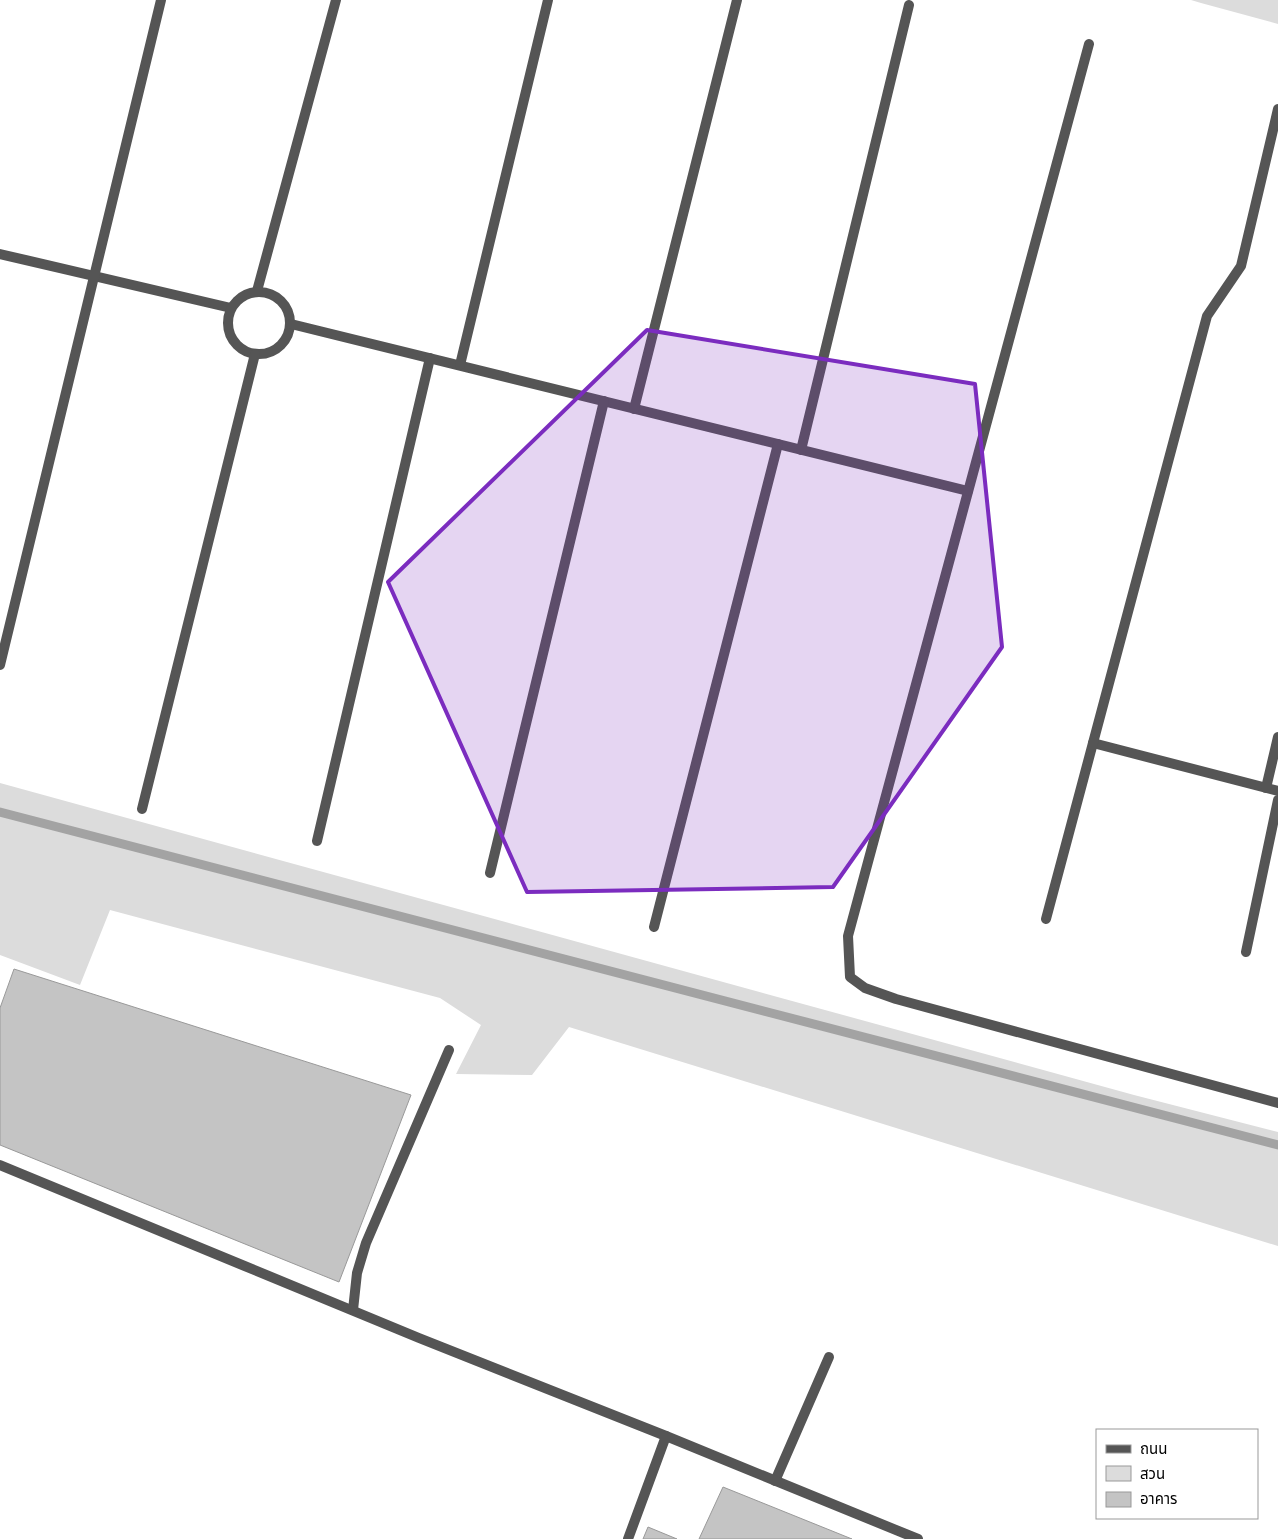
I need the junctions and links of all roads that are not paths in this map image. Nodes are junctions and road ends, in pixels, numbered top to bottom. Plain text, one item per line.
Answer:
1 (161, 0) edge
2 (336, 0) edge
3 (548, 0) edge
4 (737, 0) edge
5 (909, 5) dead end
6 (1089, 44) dead end
7 (1278, 109) edge
8 (0, 254) edge
9 (94, 276) junction
10 (257, 291) junction
11 (231, 308) junction
12 (291, 324) junction
13 (256, 354) junction
14 (430, 358) junction
15 (460, 365) junction
16 (604, 401) junction
17 (634, 409) junction
18 (778, 444) junction
19 (801, 450) junction
20 (968, 491) junction
21 (0, 666) edge
22 (1278, 737) edge
23 (1093, 743) junction
24 (1266, 788) junction
25 (1278, 791) edge
26 (1278, 800) edge
27 (142, 809) dead end
28 (316, 841) dead end
29 (490, 874) dead end
30 (1046, 919) dead end
31 (654, 928) dead end
32 (1246, 952) dead end
33 (449, 1050) dead end
34 (1278, 1103) edge
35 (0, 1165) edge
36 (353, 1310) junction
37 (828, 1357) dead end
38 (666, 1436) junction
39 (775, 1481) junction
40 (628, 1539) edge
41 (918, 1539) edge

1 - 9 street
2 - 10 street
3 - 15 street
4 - 17 street
5 - 19 street
6 - 20 street
7 - 23 street
8 - 9 street
9 - 11 street
9 - 21 street
10 - 11 street
10 - 12 street
11 - 13 street
12 - 13 street
12 - 14 street
13 - 27 street
14 - 15 street
14 - 28 street
15 - 16 street
16 - 17 street
16 - 29 street
17 - 18 street
18 - 19 street
18 - 31 street
19 - 20 street
20 - 34 street
22 - 24 street
23 - 24 street
23 - 30 street
24 - 25 street
26 - 32 street
33 - 36 street
35 - 36 street
36 - 38 street
37 - 39 street
38 - 39 street
38 - 40 street
39 - 41 street

